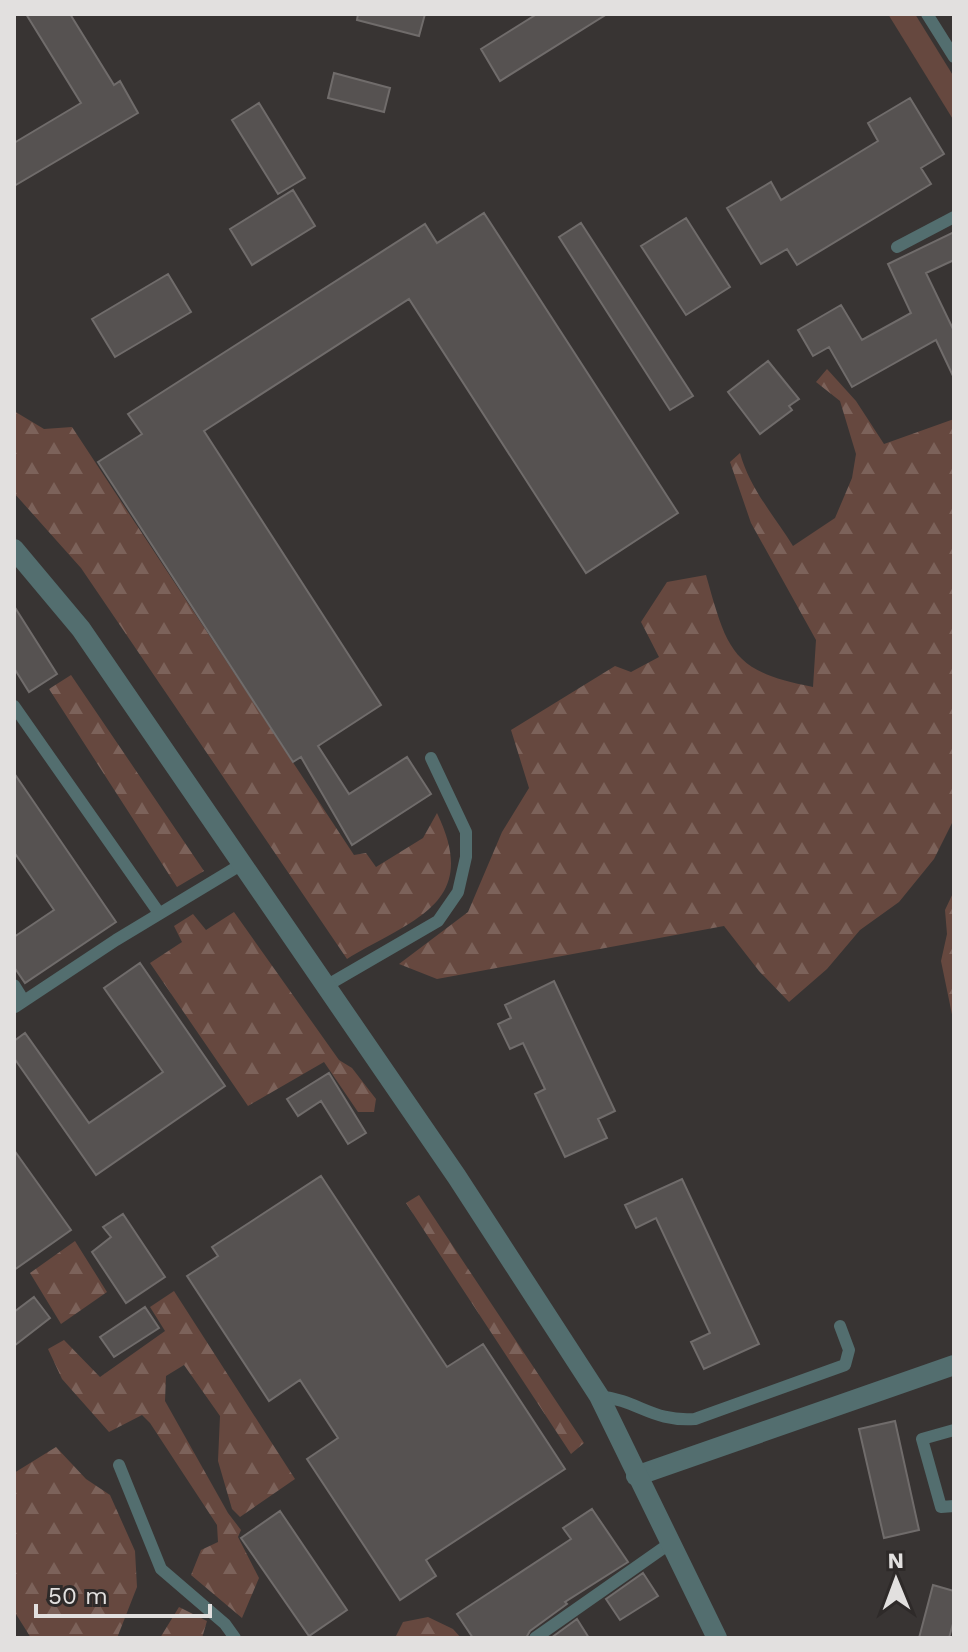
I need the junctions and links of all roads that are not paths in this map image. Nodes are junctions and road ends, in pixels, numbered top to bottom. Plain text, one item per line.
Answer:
1 (927, 14) edge
2 (954, 57) edge
3 (954, 217) edge
4 (897, 247) dead end
5 (14, 549) edge
6 (14, 706) edge
7 (431, 758) dead end
8 (242, 864) junction
9 (159, 913) junction
10 (14, 985) edge
11 (326, 986) junction
12 (20, 1004) edge
13 (840, 1326) dead end
14 (954, 1365) edge
15 (599, 1396) junction
16 (954, 1430) edge
17 (119, 1465) dead end
18 (636, 1476) junction
19 (954, 1506) edge
20 (669, 1544) junction
21 (235, 1638) edge
22 (535, 1638) edge
23 (717, 1638) edge

1 - 2 lane
3 - 4 lane
5 - 8 street
6 - 9 lane
7 - 11 lane
8 - 9 lane
8 - 11 street
9 - 12 lane
10 - 12 lane
11 - 15 street
13 - 15 lane
14 - 18 street
15 - 18 street
16 - 19 lane
17 - 21 lane
18 - 20 street
20 - 22 lane
20 - 23 street

